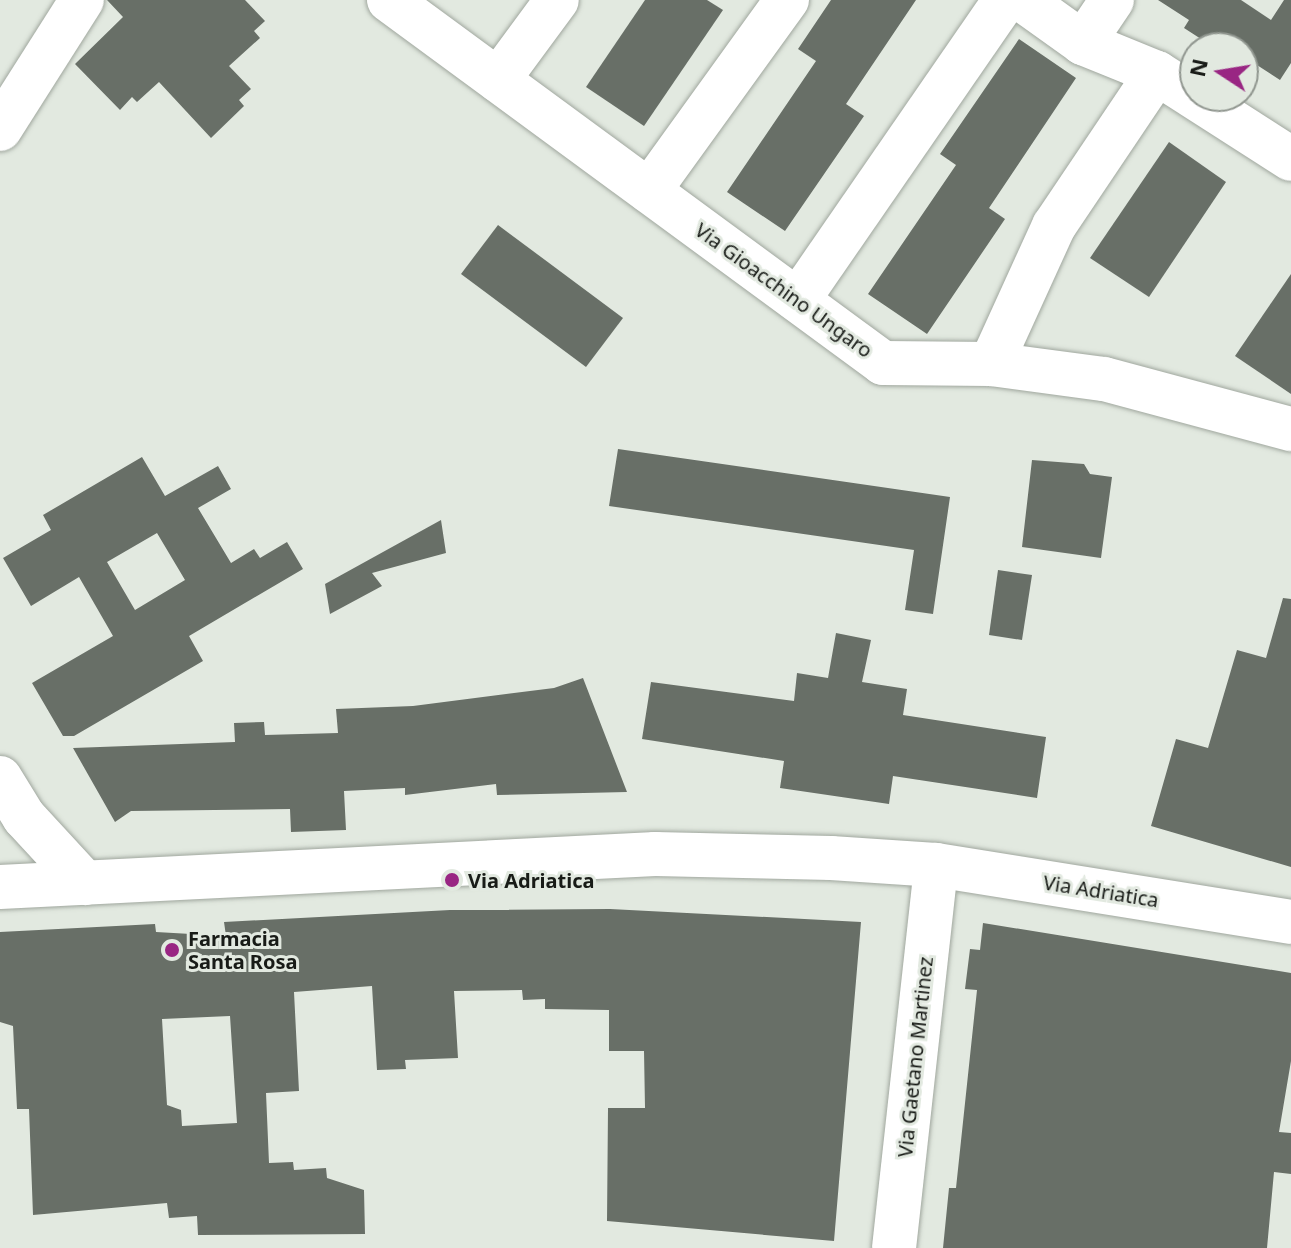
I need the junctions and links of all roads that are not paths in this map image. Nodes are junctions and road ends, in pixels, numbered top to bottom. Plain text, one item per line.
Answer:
1 (82, 0) edge
2 (389, 0) edge
3 (557, 0) edge
4 (787, 0) edge
5 (1005, 0) edge
6 (1023, 0) edge
7 (1112, 0) edge
8 (1083, 43) junction
9 (1157, 73) junction
10 (498, 80) junction
11 (0, 129) edge
12 (1291, 159) edge
13 (649, 191) junction
14 (798, 300) junction
15 (991, 364) junction
16 (1291, 429) edge
17 (0, 778) edge
18 (936, 865) junction
19 (85, 883) junction
20 (0, 887) edge
21 (1291, 922) edge
22 (894, 1248) edge

1 - 11 street
2 - 10 street, Via Gioacchino Ungaro
3 - 10 street
4 - 13 street
5 - 14 street
6 - 8 street
7 - 8 street
8 - 9 street
9 - 12 street
9 - 15 street
10 - 13 street, Via Gioacchino Ungaro
13 - 14 street, Via Gioacchino Ungaro
14 - 15 street, Via Gioacchino Ungaro
15 - 16 street, Via Gioacchino Ungaro
17 - 19 street
18 - 19 street, Via Adriatica
18 - 21 street, Via Adriatica
18 - 22 street, Via Gaetano Martinez
19 - 20 street, Via Adriatica

